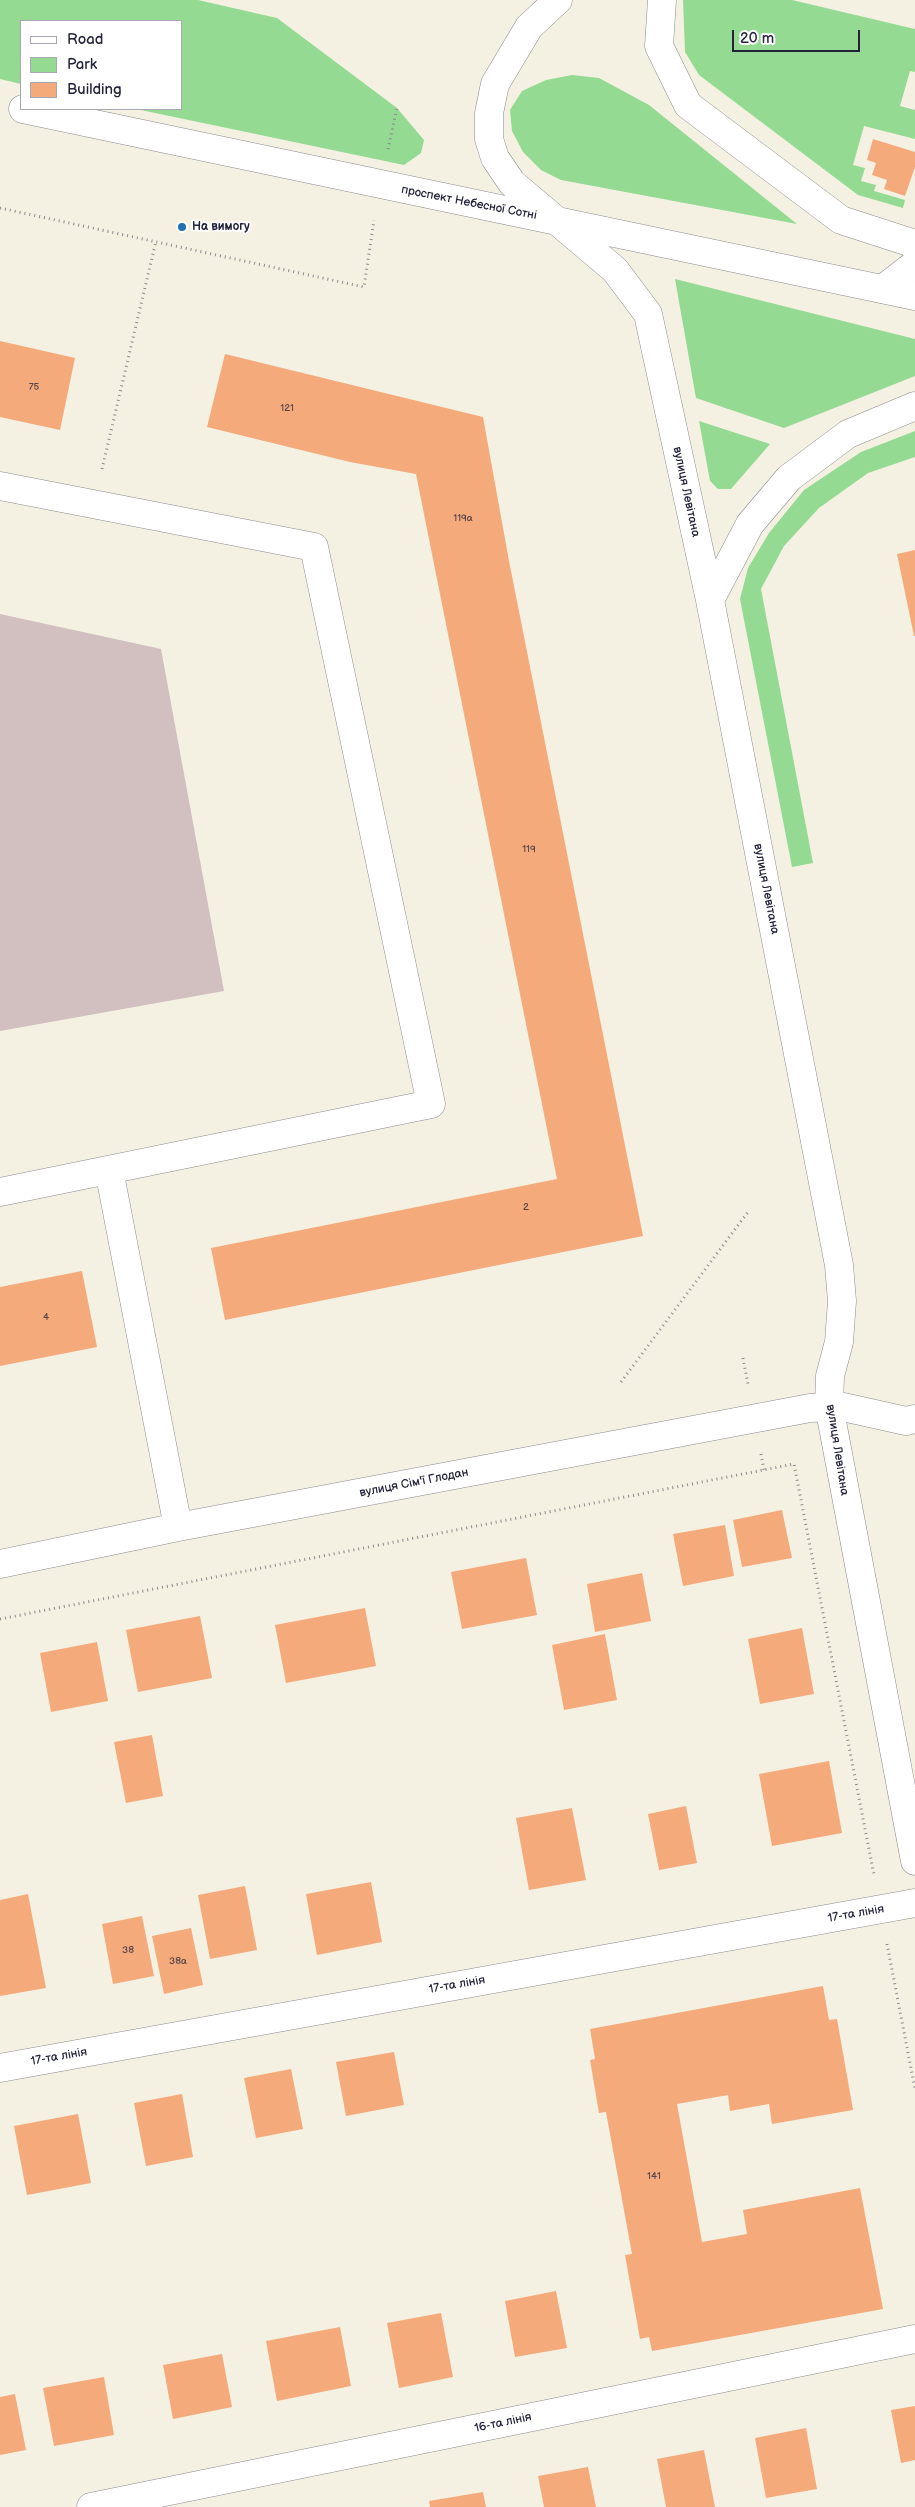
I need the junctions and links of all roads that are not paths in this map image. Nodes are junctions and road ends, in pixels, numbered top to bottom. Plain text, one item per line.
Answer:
1 (558, 0) edge
2 (662, 0) edge
3 (0, 104) edge
4 (20, 108) edge
5 (32, 110) edge
6 (556, 220) junction
7 (915, 244) edge
8 (915, 264) edge
9 (883, 289) junction
10 (915, 296) edge
11 (915, 406) edge
12 (0, 486) edge
13 (710, 600) junction
14 (109, 1170) junction
15 (0, 1192) edge
16 (828, 1406) junction
17 (915, 1419) edge
18 (178, 1527) junction
19 (0, 1564) edge
20 (915, 1861) edge
21 (915, 1903) edge
22 (0, 2068) edge
23 (915, 2339) edge
24 (91, 2507) edge

1 - 6 main road, вулиця Левітана
2 - 7 main road
3 - 4 main road, проспект Небесної Сотні
5 - 6 main road, проспект Небесної Сотні
6 - 9 main road, проспект Небесної Сотні
6 - 13 main road, вулиця Левітана
8 - 9 main road
9 - 10 main road, проспект Небесної Сотні
11 - 13 main road
12 - 14 main road
13 - 16 main road, вулиця Левітана
14 - 15 main road
14 - 18 main road
16 - 17 main road
16 - 18 main road, вулиця Сім'ї Глодан
16 - 20 main road, вулиця Левітана
18 - 19 main road, вулиця Сім'ї Глодан
21 - 22 main road, 17-та лінія
23 - 24 main road, 16-та лінія

